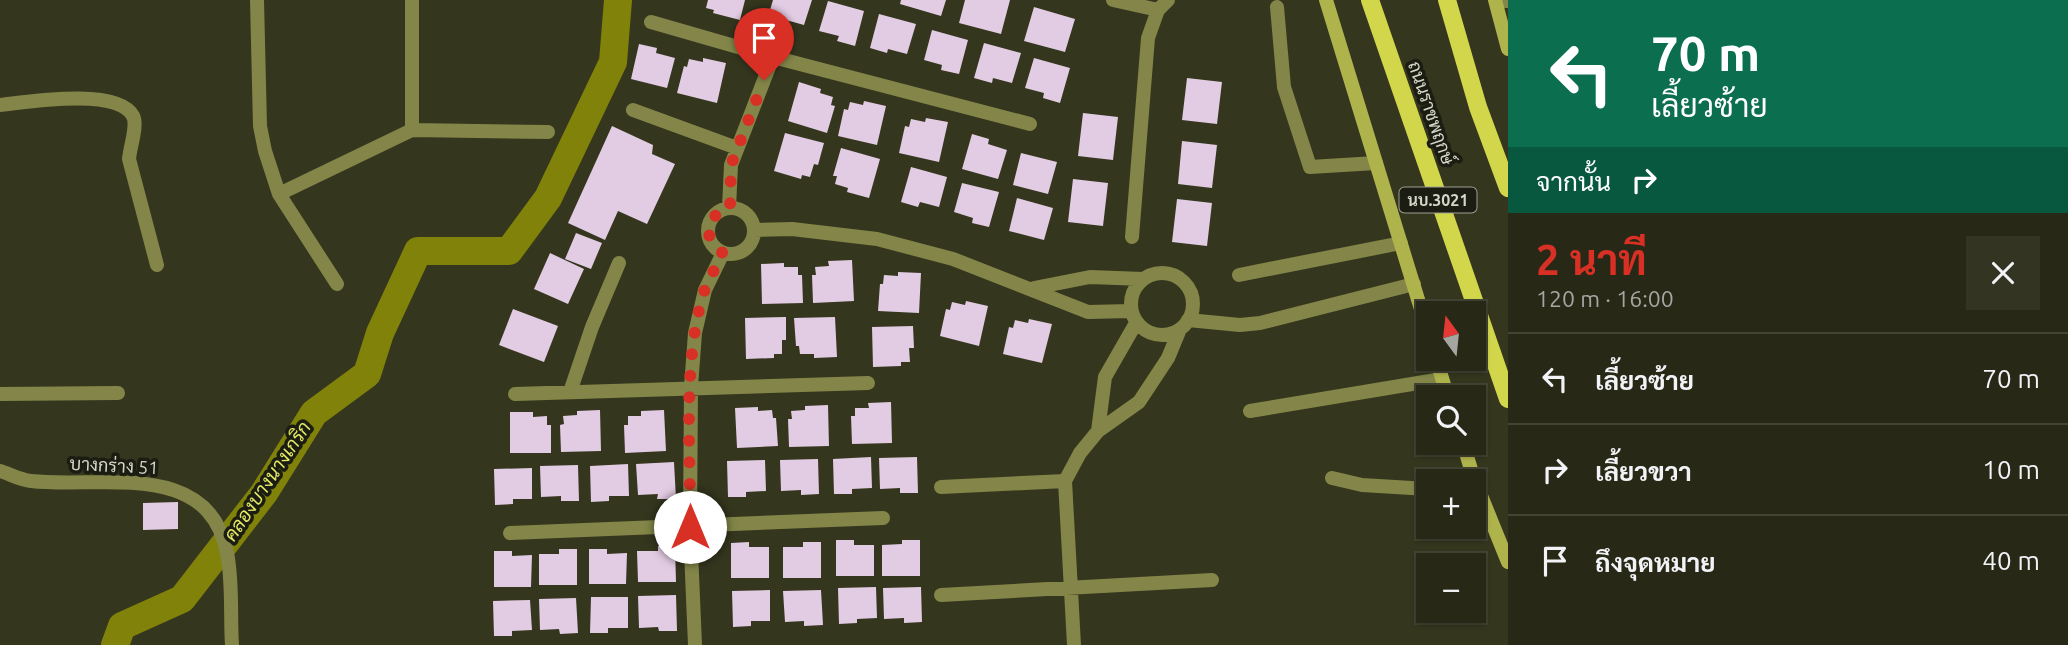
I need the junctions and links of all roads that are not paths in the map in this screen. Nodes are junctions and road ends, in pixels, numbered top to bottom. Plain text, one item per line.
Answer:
1 (257, 0) edge
2 (412, 0) edge
3 (1113, 0) edge
4 (1326, 0) edge
5 (1370, 0) edge
6 (1447, 0) edge
7 (1500, 1) edge
8 (1163, 5) edge
9 (1277, 7) dead end
10 (650, 22) dead end
11 (1508, 49) edge
12 (773, 57) junction
13 (0, 105) edge
14 (633, 110) dead end
15 (1030, 124) dead end
16 (412, 130) junction
17 (548, 131) dead end
18 (737, 148) junction
19 (1376, 163) junction
20 (1508, 188) edge
21 (279, 194) junction
22 (730, 208) junction
23 (754, 230) junction
24 (1132, 236) dead end
25 (1401, 243) junction
26 (723, 253) junction
27 (619, 263) dead end
28 (157, 265) dead end
29 (1240, 275) dead end
30 (1143, 279) junction
31 (337, 284) dead end
32 (1414, 284) junction
33 (1032, 288) junction
34 (1419, 301) edge
35 (1134, 317) junction
36 (1184, 325) junction
37 (1440, 371) edge
38 (1442, 379) junction
39 (868, 383) dead end
40 (1444, 385) edge
41 (691, 387) junction
42 (570, 392) junction
43 (118, 393) dead end
44 (0, 394) edge
45 (515, 394) dead end
46 (1508, 399) edge
47 (1250, 411) dead end
48 (1098, 431) junction
49 (0, 471) edge
50 (1332, 478) dead end
51 (1065, 481) junction
52 (941, 487) dead end
53 (1416, 488) edge
54 (883, 519) dead end
55 (1486, 519) edge
56 (690, 527) junction
57 (510, 533) dead end
58 (1508, 562) edge
59 (1212, 580) dead end
60 (1072, 589) junction
61 (941, 594) dead end
62 (232, 645) edge
63 (695, 645) edge
64 (1074, 645) edge

1 - 21 street
2 - 16 street
3 - 8 street
4 - 19 main road, นบ.3021
5 - 46 main road, ถนนราชพฤกษ์ / นบ.3021
6 - 20 main road
7 - 11 main road
8 - 24 street
9 - 19 street
10 - 12 street
12 - 15 street
12 - 18 street
13 - 28 street
14 - 18 street
16 - 17 street
16 - 21 street
18 - 22 street
19 - 25 main road, นบ.3021
21 - 31 street
22 - 23 street
22 - 26 street
23 - 26 street
23 - 33 street
25 - 29 street
25 - 32 main road, นบ.3021
26 - 41 street
27 - 42 street
30 - 33 street
30 - 35 street
30 - 36 street
32 - 34 main road, นบ.3021
32 - 36 street
33 - 35 street
35 - 36 street
35 - 48 street
36 - 48 street
37 - 38 main road
38 - 40 main road
38 - 47 street
39 - 41 street
41 - 42 street
41 - 56 street
42 - 45 street
43 - 44 street
48 - 51 street
49 - 62 street, บางกร่าง 51
50 - 53 street
51 - 52 street
51 - 60 street
54 - 56 street
55 - 58 main road
56 - 57 street
56 - 63 street
59 - 60 street
60 - 61 street
60 - 64 street

